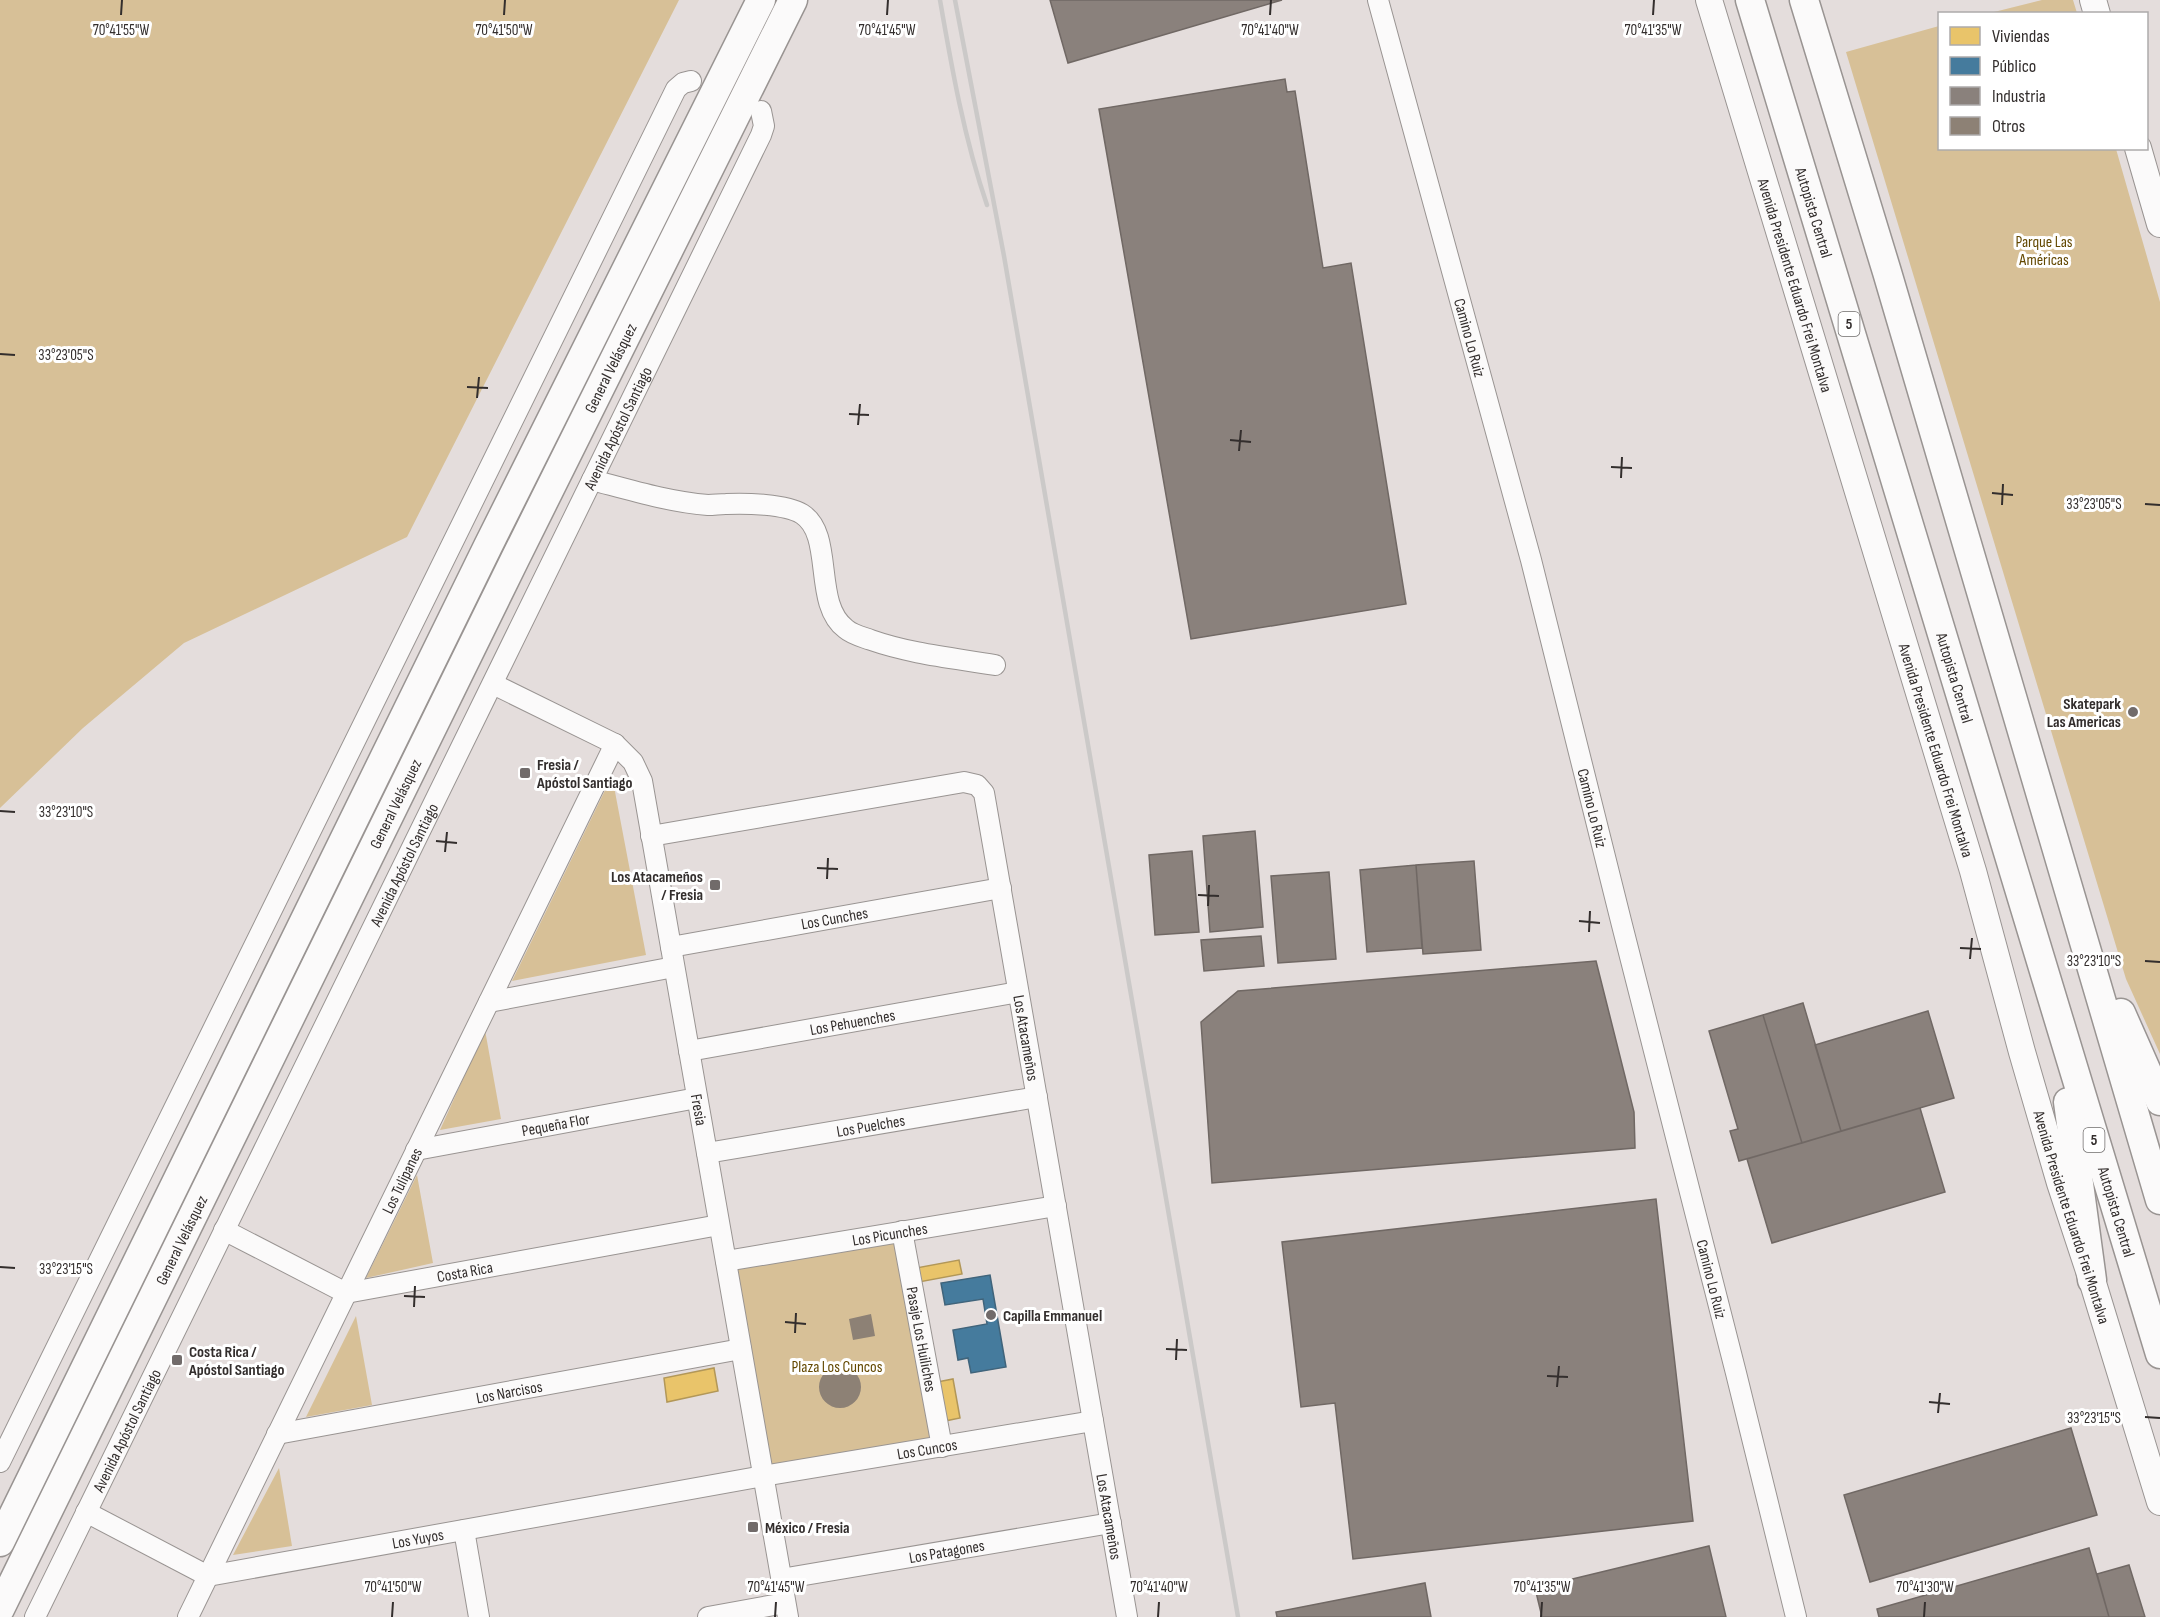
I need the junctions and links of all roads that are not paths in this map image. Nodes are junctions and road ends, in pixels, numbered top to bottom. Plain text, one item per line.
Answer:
1 (761, 0) edge
2 (792, 0) edge
3 (1378, 0) edge
4 (1710, 0) edge
5 (1750, 0) edge
6 (1804, 0) edge
7 (691, 81) dead end
8 (761, 111) dead end
9 (2139, 150) edge
10 (2160, 224) edge
11 (592, 480) junction
12 (996, 665) dead end
13 (493, 684) junction
14 (615, 744) junction
15 (651, 836) junction
16 (1000, 888) junction
17 (2076, 913) junction
18 (671, 947) junction
19 (674, 967) junction
20 (1018, 992) junction
21 (2049, 993) junction
22 (489, 1002) junction
23 (689, 1051) junction
24 (1037, 1097) junction
25 (697, 1098) junction
26 (2160, 1101) edge
27 (416, 1150) junction
28 (707, 1153) junction
29 (2160, 1200) edge
30 (1056, 1206) junction
31 (719, 1225) junction
32 (224, 1230) junction
33 (902, 1232) junction
34 (726, 1261) junction
35 (2092, 1280) junction
36 (346, 1293) junction
37 (741, 1349) junction
38 (2160, 1354) edge
39 (1093, 1421) junction
40 (277, 1434) junction
41 (942, 1447) junction
42 (0, 1462) edge
43 (763, 1476) junction
44 (2160, 1502) edge
45 (86, 1512) junction
46 (1111, 1523) junction
47 (464, 1530) junction
48 (0, 1542) edge
49 (208, 1575) junction
50 (781, 1579) junction
51 (0, 1609) edge
52 (787, 1610) edge
53 (35, 1617) edge
54 (188, 1617) edge
55 (479, 1617) edge
56 (708, 1617) edge
57 (1127, 1617) edge
58 (1796, 1617) edge

1 - 48 highway, General Velásquez
2 - 51 highway, General Velásquez
3 - 58 street, Camino Lo Ruiz
4 - 35 main road, Avenida Presidente Eduardo Frei Montalva
5 - 21 highway, Autopista Central / 5
6 - 17 highway
7 - 42 street
8 - 11 street, Avenida Apóstol Santiago
9 - 10 main road
11 - 12 street
11 - 13 street, Avenida Apóstol Santiago
13 - 14 street, Fresia
13 - 32 street, Avenida Apóstol Santiago
14 - 15 street, Fresia
14 - 22 street, Los Tulipanes
15 - 16 street, Los Atacameños
15 - 18 street, Fresia
16 - 18 street, Los Cunches
16 - 20 street, Los Atacameños
17 - 26 highway
17 - 29 highway
18 - 19 street, Fresia
19 - 22 street
19 - 23 street, Fresia
20 - 23 street, Los Pehuenches
20 - 24 street, Los Atacameños
21 - 35 highway
21 - 38 highway, Autopista Central / 5
22 - 27 street, Los Tulipanes
23 - 25 street, Fresia
24 - 28 street, Los Puelches
24 - 30 street, Los Atacameños
25 - 27 street, Pequeña Flor
25 - 28 street, Fresia
27 - 36 street, Los Tulipanes
28 - 31 street, Fresia
30 - 33 street, Los Picunches
30 - 39 street, Los Atacameños
31 - 34 street, Fresia
31 - 36 street, Costa Rica
32 - 36 street
32 - 45 street, Avenida Apóstol Santiago
33 - 34 street, Los Picunches
33 - 41 street, Pasaje Los Huiliches
34 - 37 street, Fresia
35 - 44 main road, Avenida Presidente Eduardo Frei Montalva
36 - 40 street, Los Tulipanes
37 - 40 street, Los Narcisos
37 - 43 street, Fresia
39 - 41 street, Los Cuncos
39 - 46 street, Los Atacameños
40 - 49 street, Los Tulipanes
41 - 43 street, Los Cuncos
43 - 47 street, Los Yuyos
43 - 50 street, Fresia
45 - 49 street
45 - 53 street, Avenida Apóstol Santiago
46 - 50 street, Los Patagones
46 - 57 street, Los Atacameños
47 - 49 street, Los Yuyos
47 - 55 street
49 - 54 street, Los Tulipanes
50 - 52 street, Fresia
52 - 56 street

